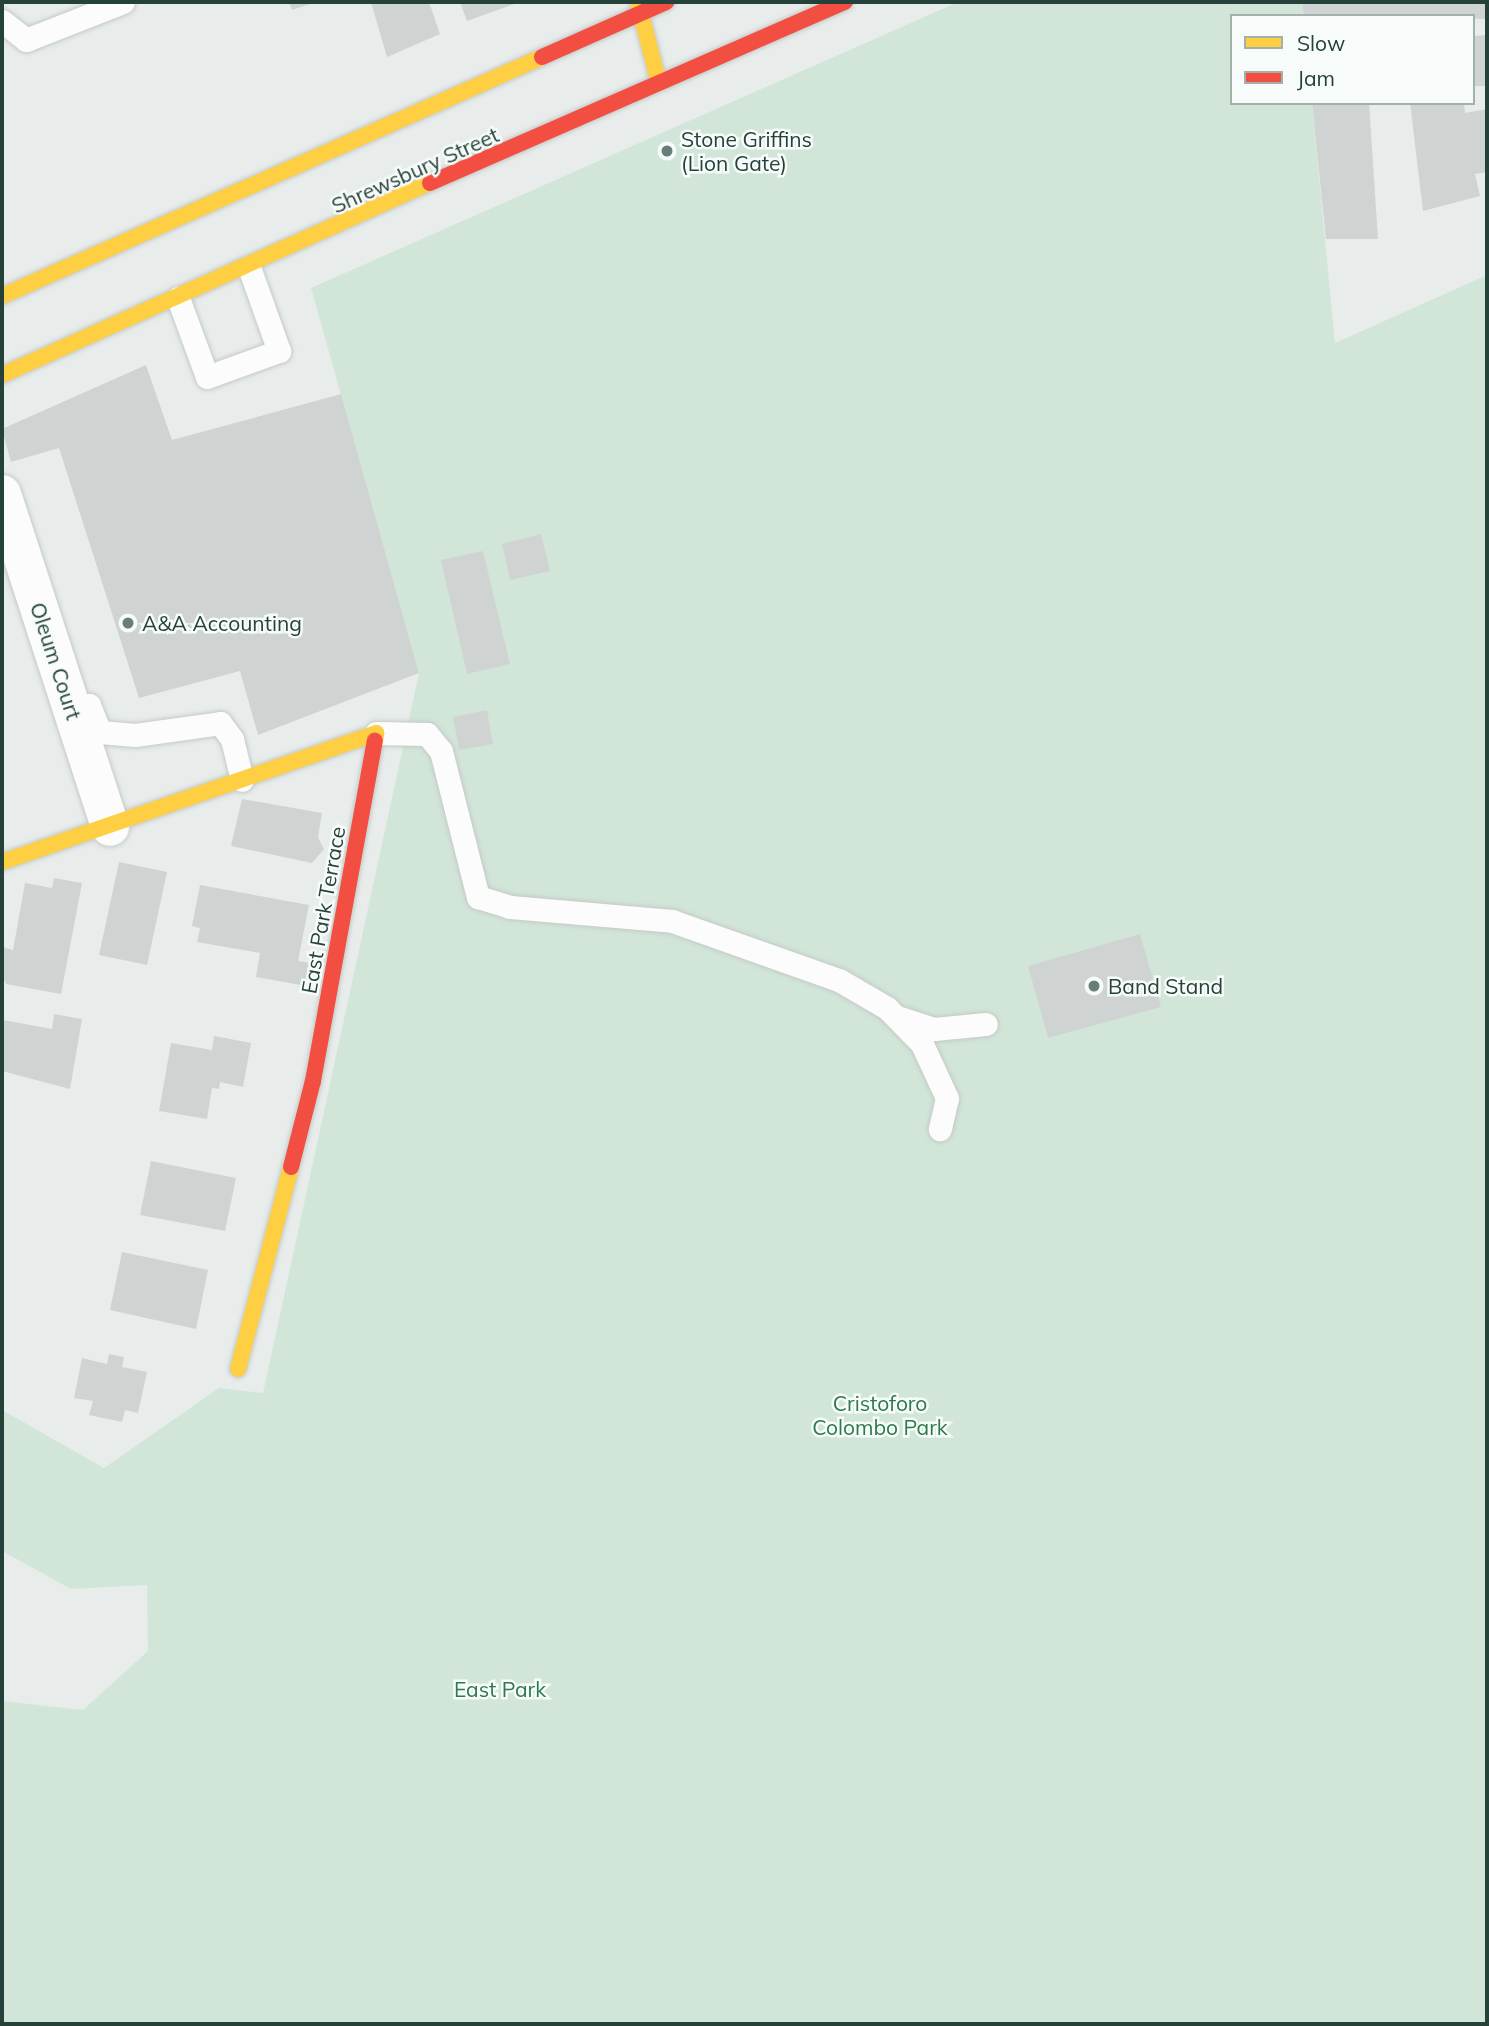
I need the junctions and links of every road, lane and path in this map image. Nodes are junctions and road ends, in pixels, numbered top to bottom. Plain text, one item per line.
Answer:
1 (123, 2) edge
2 (666, 2) edge
3 (845, 2) edge
4 (640, 8) edge
5 (2, 21) edge
6 (658, 79) junction
7 (248, 267) junction
8 (2, 296) edge
9 (178, 298) junction
10 (2, 375) edge
11 (2, 494) edge
12 (70, 705) junction
13 (376, 733) junction
14 (242, 780) junction
15 (110, 827) junction
16 (2, 863) edge
17 (901, 1018) junction
18 (986, 1024) dead end
19 (940, 1129) dead end
20 (238, 1368) dead end

1 - 5 lane
2 - 4 main road
3 - 6 main road, Shrewsbury Street
4 - 6 main road
4 - 8 main road
6 - 7 main road, Shrewsbury Street
7 - 9 main road, Shrewsbury Street
7 - 9 lane
9 - 10 main road, Shrewsbury Street
11 - 12 street, Oleum Court
12 - 14 lane
12 - 15 street, Oleum Court
13 - 14 main road
13 - 17 lane
13 - 20 main road, East Park Terrace
14 - 15 main road
15 - 16 main road
17 - 18 lane
17 - 19 lane

